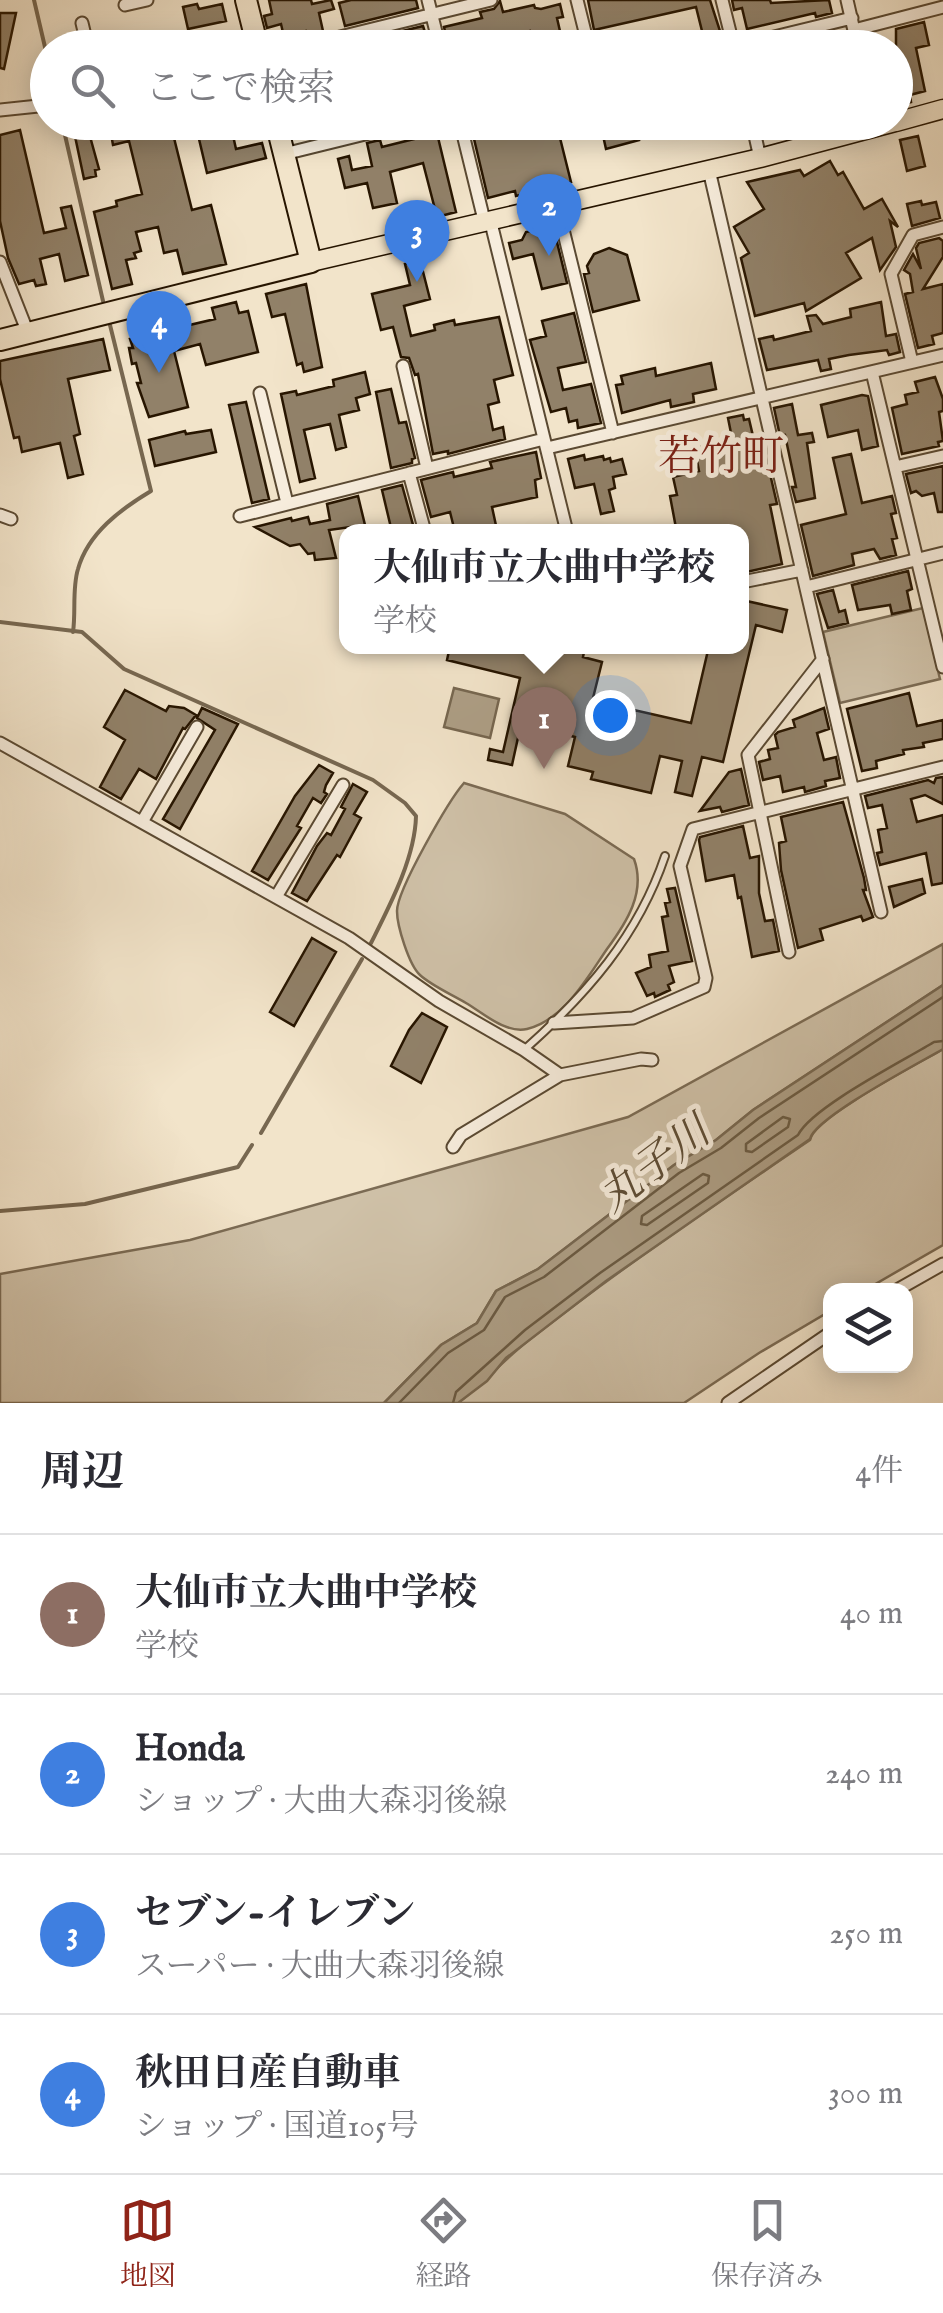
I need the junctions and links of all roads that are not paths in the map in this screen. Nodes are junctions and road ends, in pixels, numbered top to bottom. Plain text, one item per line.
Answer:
1 (147, 0) edge
2 (246, 0) edge
3 (428, 0) edge
4 (491, 0) edge
5 (577, 0) edge
6 (722, 0) edge
7 (848, 0) edge
8 (125, 5) dead end
9 (943, 7) edge
10 (432, 14) junction
11 (82, 24) dead end
12 (853, 24) junction
13 (84, 30) edge
14 (254, 30) edge
15 (368, 30) edge
16 (436, 30) edge
17 (584, 30) edge
18 (728, 30) edge
19 (821, 30) edge
20 (854, 30) edge
21 (30, 108) edge
22 (943, 109) edge
23 (0, 110) edge
24 (913, 117) edge
25 (280, 140) edge
26 (341, 140) edge
27 (465, 140) edge
28 (756, 140) edge
29 (827, 140) edge
30 (284, 154) junction
31 (760, 158) junction
32 (709, 170) junction
33 (556, 205) junction
34 (487, 219) junction
35 (943, 227) edge
36 (0, 262) edge
37 (311, 262) junction
38 (0, 306) edge
39 (17, 308) junction
40 (28, 333) junction
41 (0, 340) edge
42 (943, 354) edge
43 (912, 362) junction
44 (403, 366) dead end
45 (872, 372) junction
46 (260, 394) dead end
47 (761, 398) junction
48 (613, 432) junction
49 (546, 444) junction
50 (943, 456) edge
51 (895, 467) junction
52 (427, 468) junction
53 (409, 473) junction
54 (287, 503) junction
55 (240, 516) dead end
56 (423, 524) edge
57 (565, 524) edge
58 (943, 553) edge
59 (917, 559) junction
60 (802, 570) junction
61 (749, 581) edge
62 (806, 587) junction
63 (823, 659) junction
64 (942, 661) edge
65 (197, 727) dead end
66 (0, 743) edge
67 (943, 767) edge
68 (343, 785) dead end
69 (853, 789) junction
70 (758, 813) junction
71 (142, 822) junction
72 (665, 856) dead end
73 (276, 897) junction
74 (880, 912) dead end
75 (789, 952) dead end
76 (554, 1023) junction
77 (524, 1050) junction
78 (652, 1060) dead end
79 (560, 1075) junction
80 (453, 1148) dead end
81 (943, 1264) edge
82 (909, 1283) edge
83 (823, 1338) edge
84 (728, 1403) edge

1 - 8 street
2 - 14 highway
3 - 10 street
4 - 10 street
5 - 17 street
6 - 18 street
7 - 12 street
9 - 12 street
10 - 15 street
10 - 16 street
11 - 13 street
12 - 19 street
12 - 20 street
21 - 23 street
22 - 24 main road
25 - 30 highway
26 - 30 street
27 - 34 street
28 - 31 street
29 - 31 main road
30 - 37 highway
31 - 32 main road
32 - 33 main road
32 - 47 street
33 - 34 main road
33 - 48 street
34 - 37 main road
34 - 49 street
35 - 43 street
36 - 39 street
37 - 40 highway
38 - 39 street
39 - 40 street
40 - 41 highway
42 - 43 street
43 - 45 street
44 - 52 street
45 - 47 street
45 - 51 street
46 - 54 street
47 - 48 street
47 - 60 street
48 - 49 street
49 - 52 street
49 - 57 street
50 - 51 street
51 - 59 street
52 - 53 street
53 - 54 street
53 - 56 street
54 - 55 street
58 - 59 street
59 - 62 street
59 - 64 street
60 - 61 street
60 - 62 street
62 - 63 street
63 - 69 street
63 - 70 street
65 - 71 street
66 - 71 street
67 - 69 street
68 - 73 street
69 - 70 street
69 - 74 street
70 - 75 street
70 - 76 street
71 - 73 street
72 - 76 lane
73 - 77 street
76 - 77 lane
77 - 79 street
78 - 79 street
79 - 80 street
81 - 82 street
83 - 84 street

